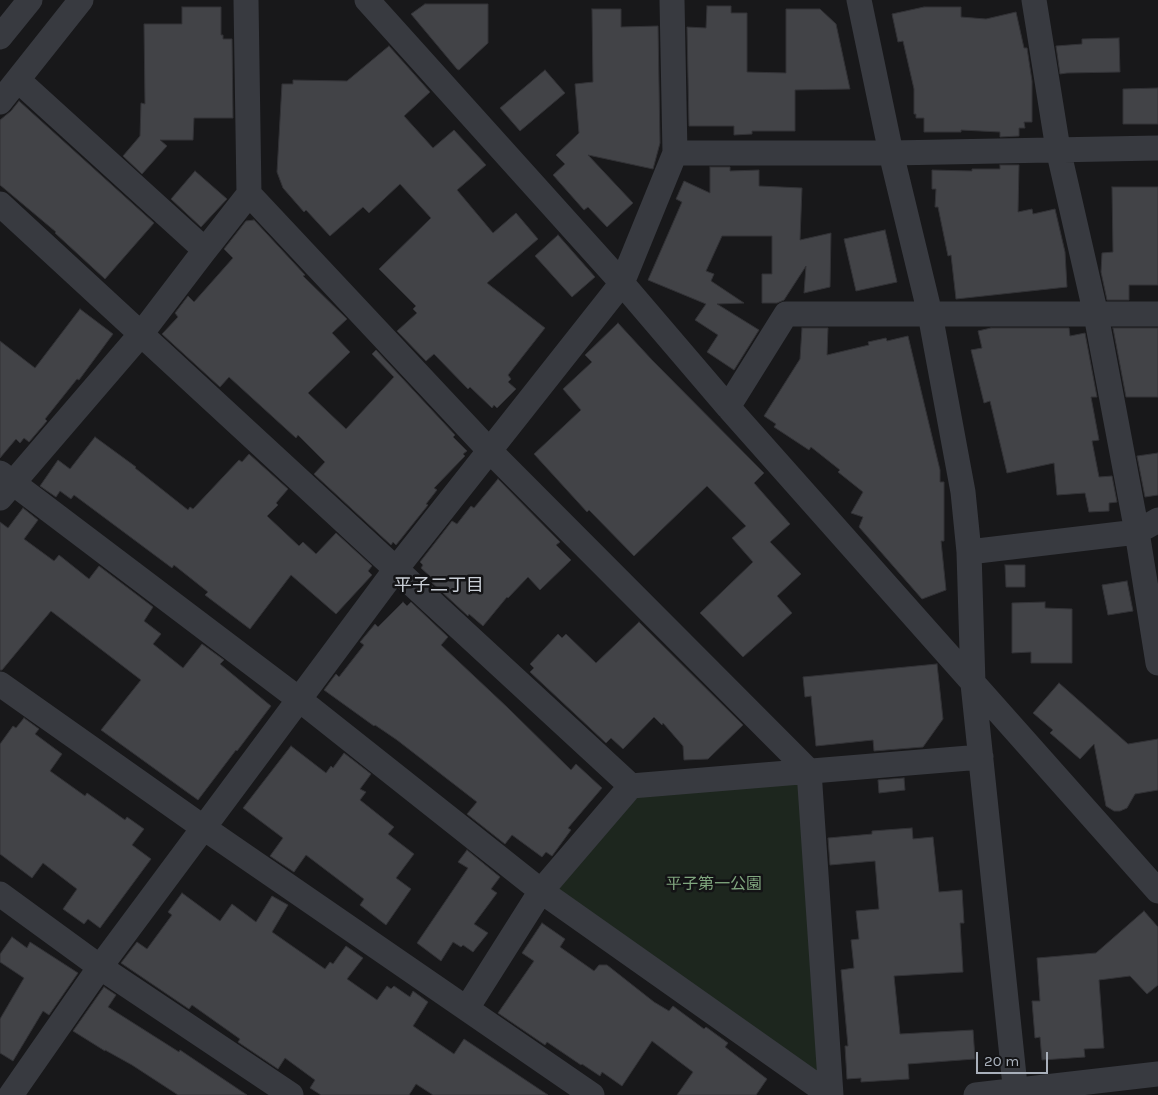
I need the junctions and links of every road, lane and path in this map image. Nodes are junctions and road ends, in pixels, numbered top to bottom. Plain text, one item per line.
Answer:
1 (30, 0) edge
2 (81, 0) edge
3 (246, 0) edge
4 (368, 0) edge
5 (672, 0) edge
6 (859, 0) edge
7 (1034, 0) edge
8 (0, 37) edge
9 (18, 80) junction
10 (0, 102) edge
11 (1158, 148) edge
12 (1058, 149) junction
13 (675, 153) junction
14 (890, 153) junction
15 (250, 194) junction
16 (0, 204) edge
17 (205, 250) junction
18 (622, 283) junction
19 (930, 314) junction
20 (1158, 314) edge
21 (1096, 315) junction
22 (141, 334) junction
23 (728, 407) junction
24 (490, 451) junction
25 (4, 485) edge
26 (1147, 526) edge
27 (969, 552) junction
28 (396, 569) junction
29 (1158, 663) edge
30 (0, 684) edge
31 (973, 684) junction
32 (300, 700) junction
33 (981, 757) junction
34 (809, 771) junction
35 (631, 786) junction
36 (204, 828) junction
37 (541, 891) junction
38 (1158, 891) edge
39 (0, 894) edge
40 (100, 967) junction
41 (467, 1008) junction
42 (1158, 1074) edge
43 (14, 1087) edge
44 (1016, 1093) edge
45 (291, 1095) edge
46 (592, 1095) edge
47 (831, 1095) edge
48 (976, 1095) edge

1 - 8 street
2 - 9 street
3 - 15 street
4 - 18 street
5 - 13 street
6 - 14 street
7 - 12 street
9 - 10 street
9 - 17 street
11 - 12 street
12 - 14 street
12 - 21 street
13 - 14 street
13 - 18 street
14 - 19 street
15 - 17 street
15 - 24 street
16 - 22 street
17 - 22 street
18 - 23 street
18 - 24 street
19 - 21 street
19 - 23 street
19 - 27 street
20 - 21 street
21 - 26 street
22 - 25 street
22 - 28 street
23 - 31 street
24 - 28 street
24 - 34 street
25 - 32 street
26 - 27 street
26 - 29 street
27 - 31 street
28 - 32 street
28 - 35 street
30 - 36 street
31 - 33 street
31 - 38 street
32 - 36 street
32 - 37 street
33 - 34 street
33 - 44 street
34 - 35 street
34 - 47 street
35 - 37 street
36 - 40 street
36 - 41 street
37 - 41 street
37 - 47 street
39 - 40 street
40 - 43 street
40 - 45 street
41 - 46 street
42 - 44 street
44 - 48 street

